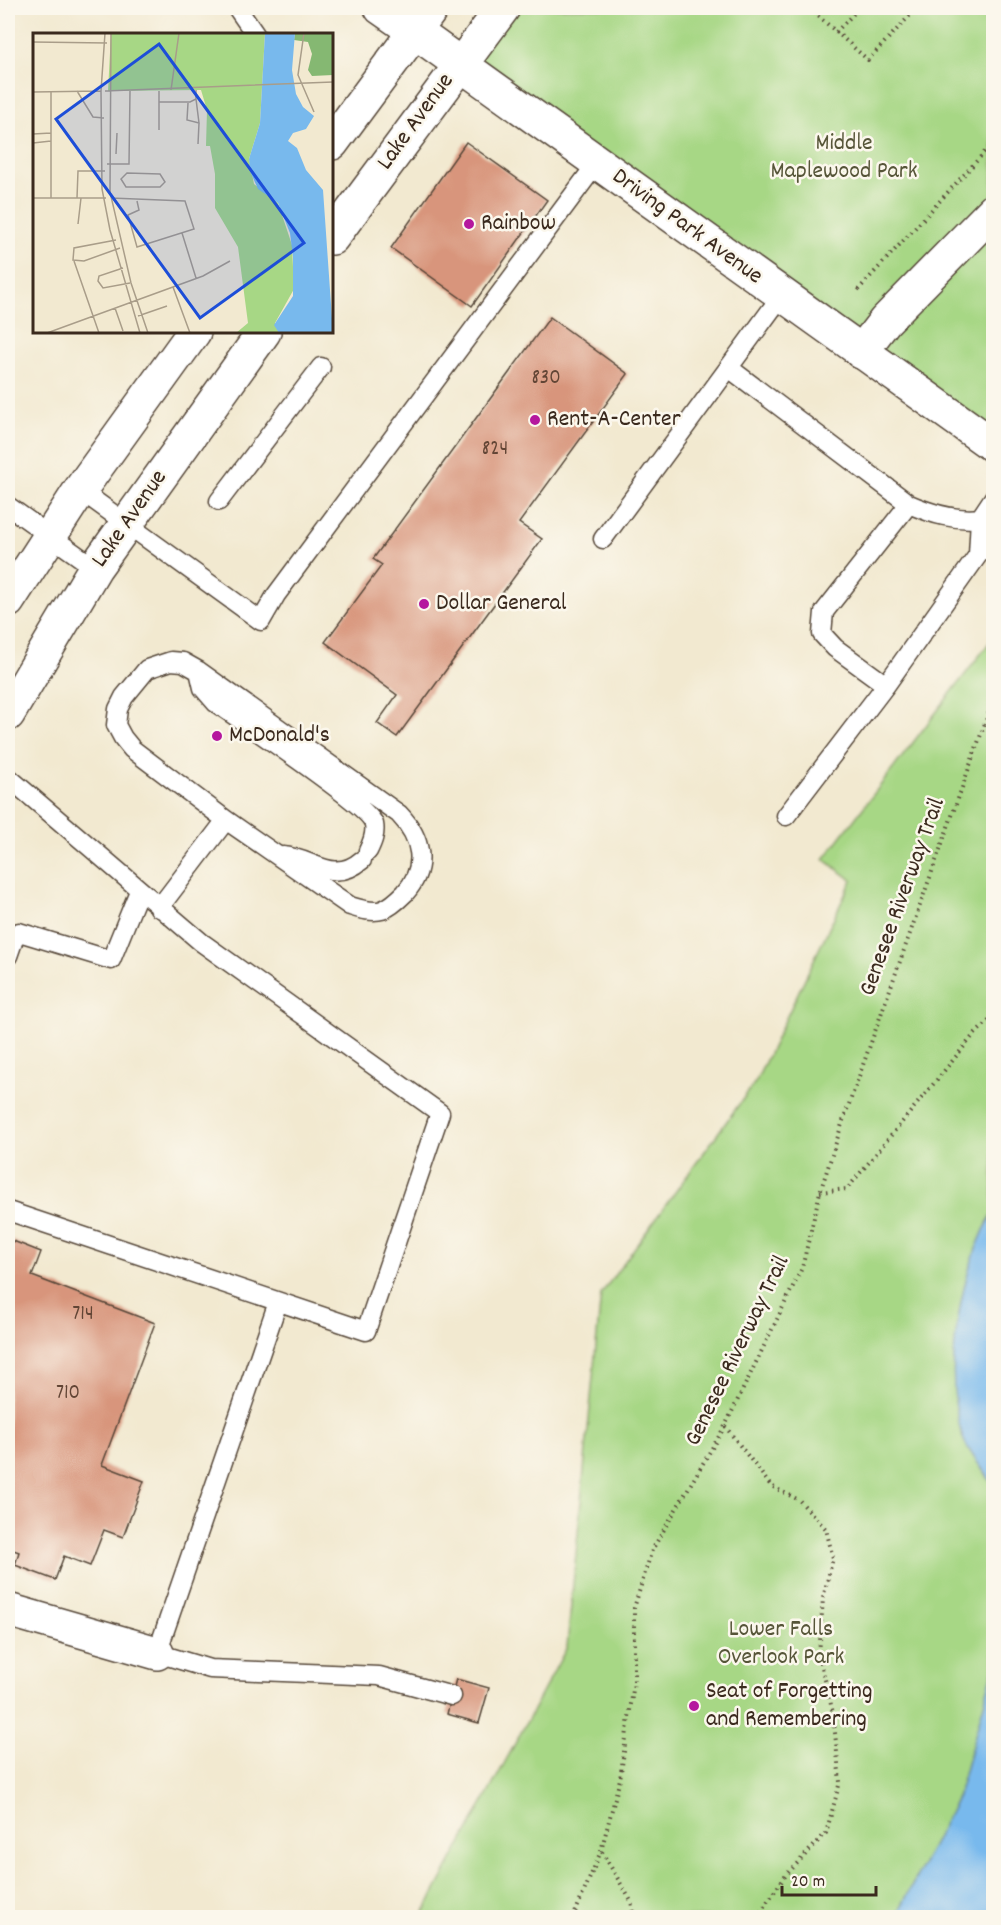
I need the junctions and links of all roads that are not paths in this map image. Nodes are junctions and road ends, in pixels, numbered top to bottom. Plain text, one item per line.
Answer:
1 (237, 8) edge
2 (381, 8) edge
3 (503, 8) edge
4 (423, 19) edge
5 (254, 33) edge
6 (459, 63) junction
7 (333, 142) edge
8 (597, 163) junction
9 (993, 210) edge
10 (333, 235) edge
11 (782, 296) junction
12 (193, 333) edge
13 (263, 333) edge
14 (861, 352) junction
15 (321, 367) dead end
16 (729, 368) junction
17 (993, 446) edge
18 (80, 490) junction
19 (993, 497) edge
20 (219, 501) dead end
21 (909, 504) junction
22 (8, 506) edge
23 (980, 518) junction
24 (127, 522) junction
25 (49, 534) junction
26 (603, 539) dead end
27 (95, 568) junction
28 (8, 601) edge
29 (199, 671) junction
30 (886, 685) junction
31 (8, 714) edge
32 (8, 777) edge
33 (786, 816) dead end
34 (226, 820) junction
35 (275, 855) junction
36 (139, 891) junction
37 (159, 908) junction
38 (8, 956) edge
39 (8, 1211) edge
40 (278, 1302) junction
41 (8, 1610) edge
42 (157, 1653) junction
43 (452, 1696) dead end

1 - 5 lane
2 - 4 main road, Driving Park Avenue
3 - 6 main road, Lake Avenue
4 - 6 main road, Driving Park Avenue
4 - 7 main road
6 - 8 main road, Driving Park Avenue
6 - 10 main road, Lake Avenue
8 - 11 main road, Driving Park Avenue
8 - 24 lane
9 - 14 main road
11 - 14 main road, Driving Park Avenue
11 - 16 lane
12 - 18 main road
13 - 24 main road, Lake Avenue
14 - 17 main road, Driving Park Avenue
15 - 20 lane
16 - 21 lane
16 - 26 lane
18 - 24 lane
18 - 25 main road
19 - 23 lane
21 - 23 lane
21 - 30 lane
22 - 25 lane
23 - 30 lane
24 - 27 main road, Lake Avenue
25 - 27 lane
25 - 28 main road
27 - 31 main road, Lake Avenue
29 - 34 lane
29 - 35 lane
29 - 35 lane
30 - 33 lane
32 - 36 lane
34 - 35 lane
34 - 37 lane
36 - 37 lane
36 - 38 lane
37 - 40 lane
39 - 40 lane
40 - 42 lane
41 - 42 main road
42 - 43 lane

